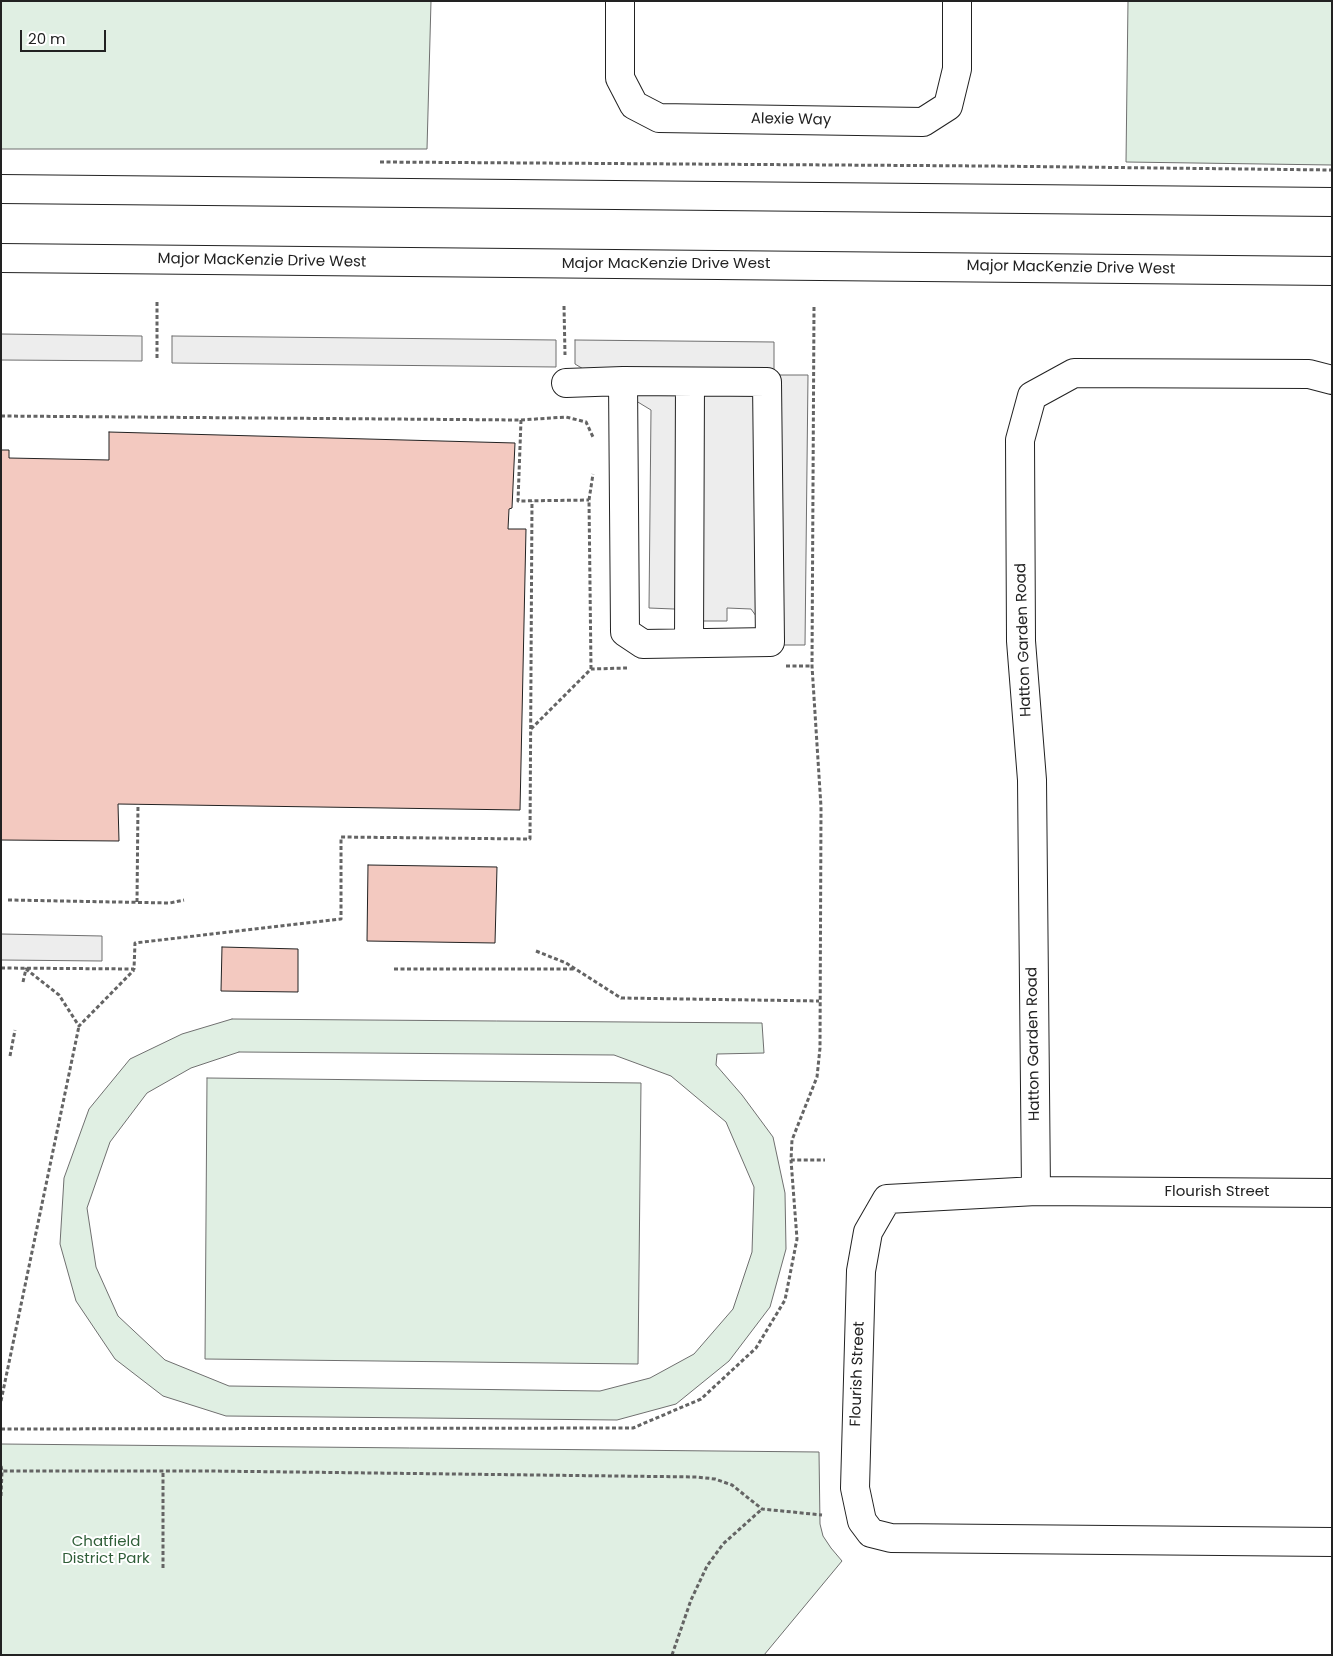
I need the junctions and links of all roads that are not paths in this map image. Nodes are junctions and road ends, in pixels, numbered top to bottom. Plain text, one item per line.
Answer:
1 (620, 1) edge
2 (957, 1) edge
3 (1, 189) edge
4 (1332, 202) edge
5 (1, 258) edge
6 (1332, 271) edge
7 (565, 372) road end
8 (1332, 380) edge
9 (623, 382) junction
10 (690, 382) junction
11 (689, 643) junction
12 (1036, 1191) junction
13 (1332, 1193) edge
14 (1332, 1542) edge

1 - 2 street, Alexie Way
3 - 4 street
5 - 6 street, Major MacKenzie Drive West
7 - 9 street
8 - 12 street, Hatton Garden Road
9 - 10 street
9 - 11 street
10 - 11 street
10 - 11 street
12 - 13 street, Flourish Street
12 - 14 street, Flourish Street

